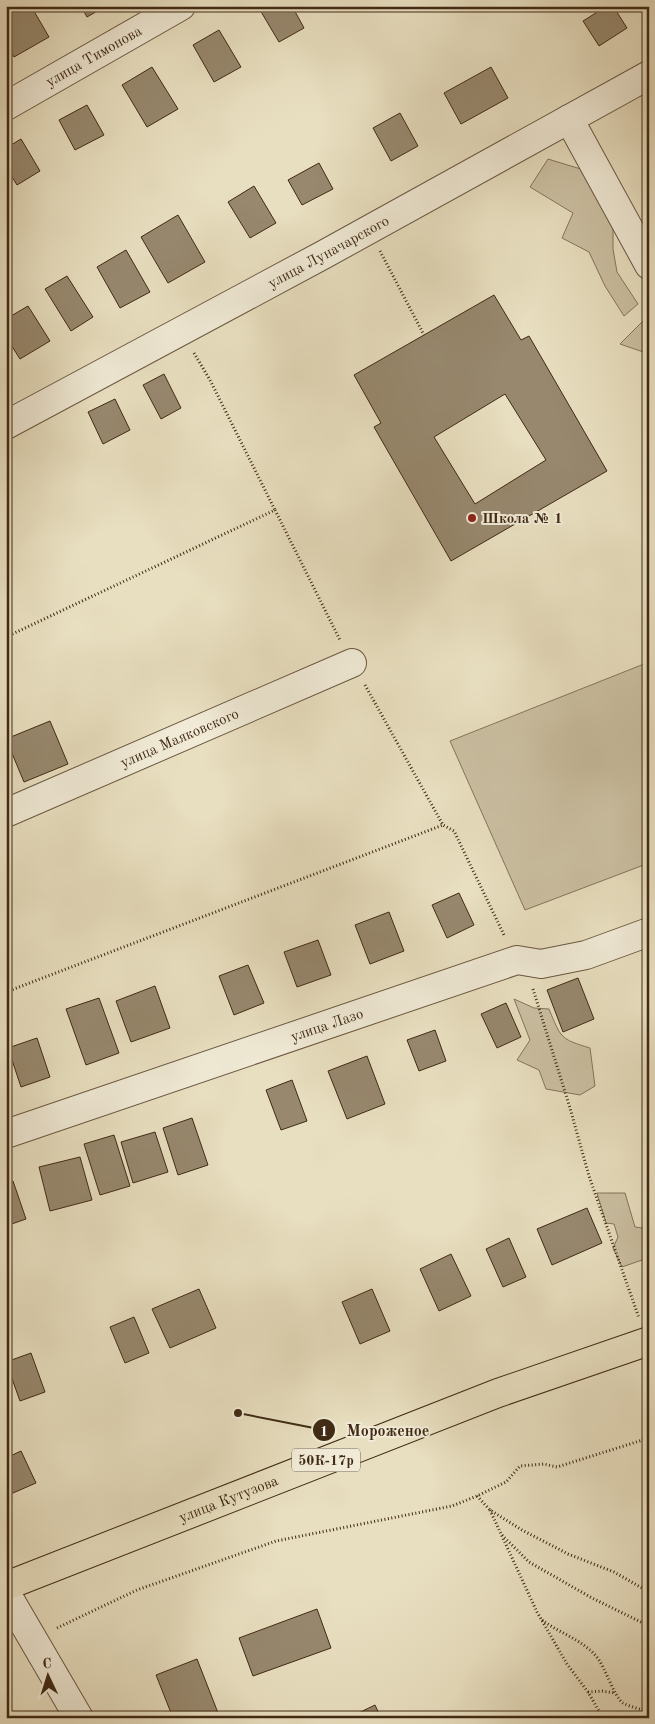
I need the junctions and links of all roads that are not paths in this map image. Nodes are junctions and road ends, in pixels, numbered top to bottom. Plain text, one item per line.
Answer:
1 (182, 6) edge
2 (649, 75) edge
3 (6, 106) edge
4 (569, 119) junction
5 (649, 265) edge
6 (6, 425) edge
7 (352, 662) road end
8 (6, 812) edge
9 (649, 932) edge
10 (6, 1134) edge
11 (648, 1341) edge
12 (6, 1586) edge
13 (6, 1593) edge
14 (79, 1718) edge

1 - 3 street, улица Тимонова
2 - 4 street, улица Луначарского
4 - 5 street
4 - 6 street, улица Луначарского
7 - 8 street, улица Маяковского
9 - 10 street, улица Лазо
11 - 12 main road, улица Кутузова / 50К-17р
13 - 14 street

